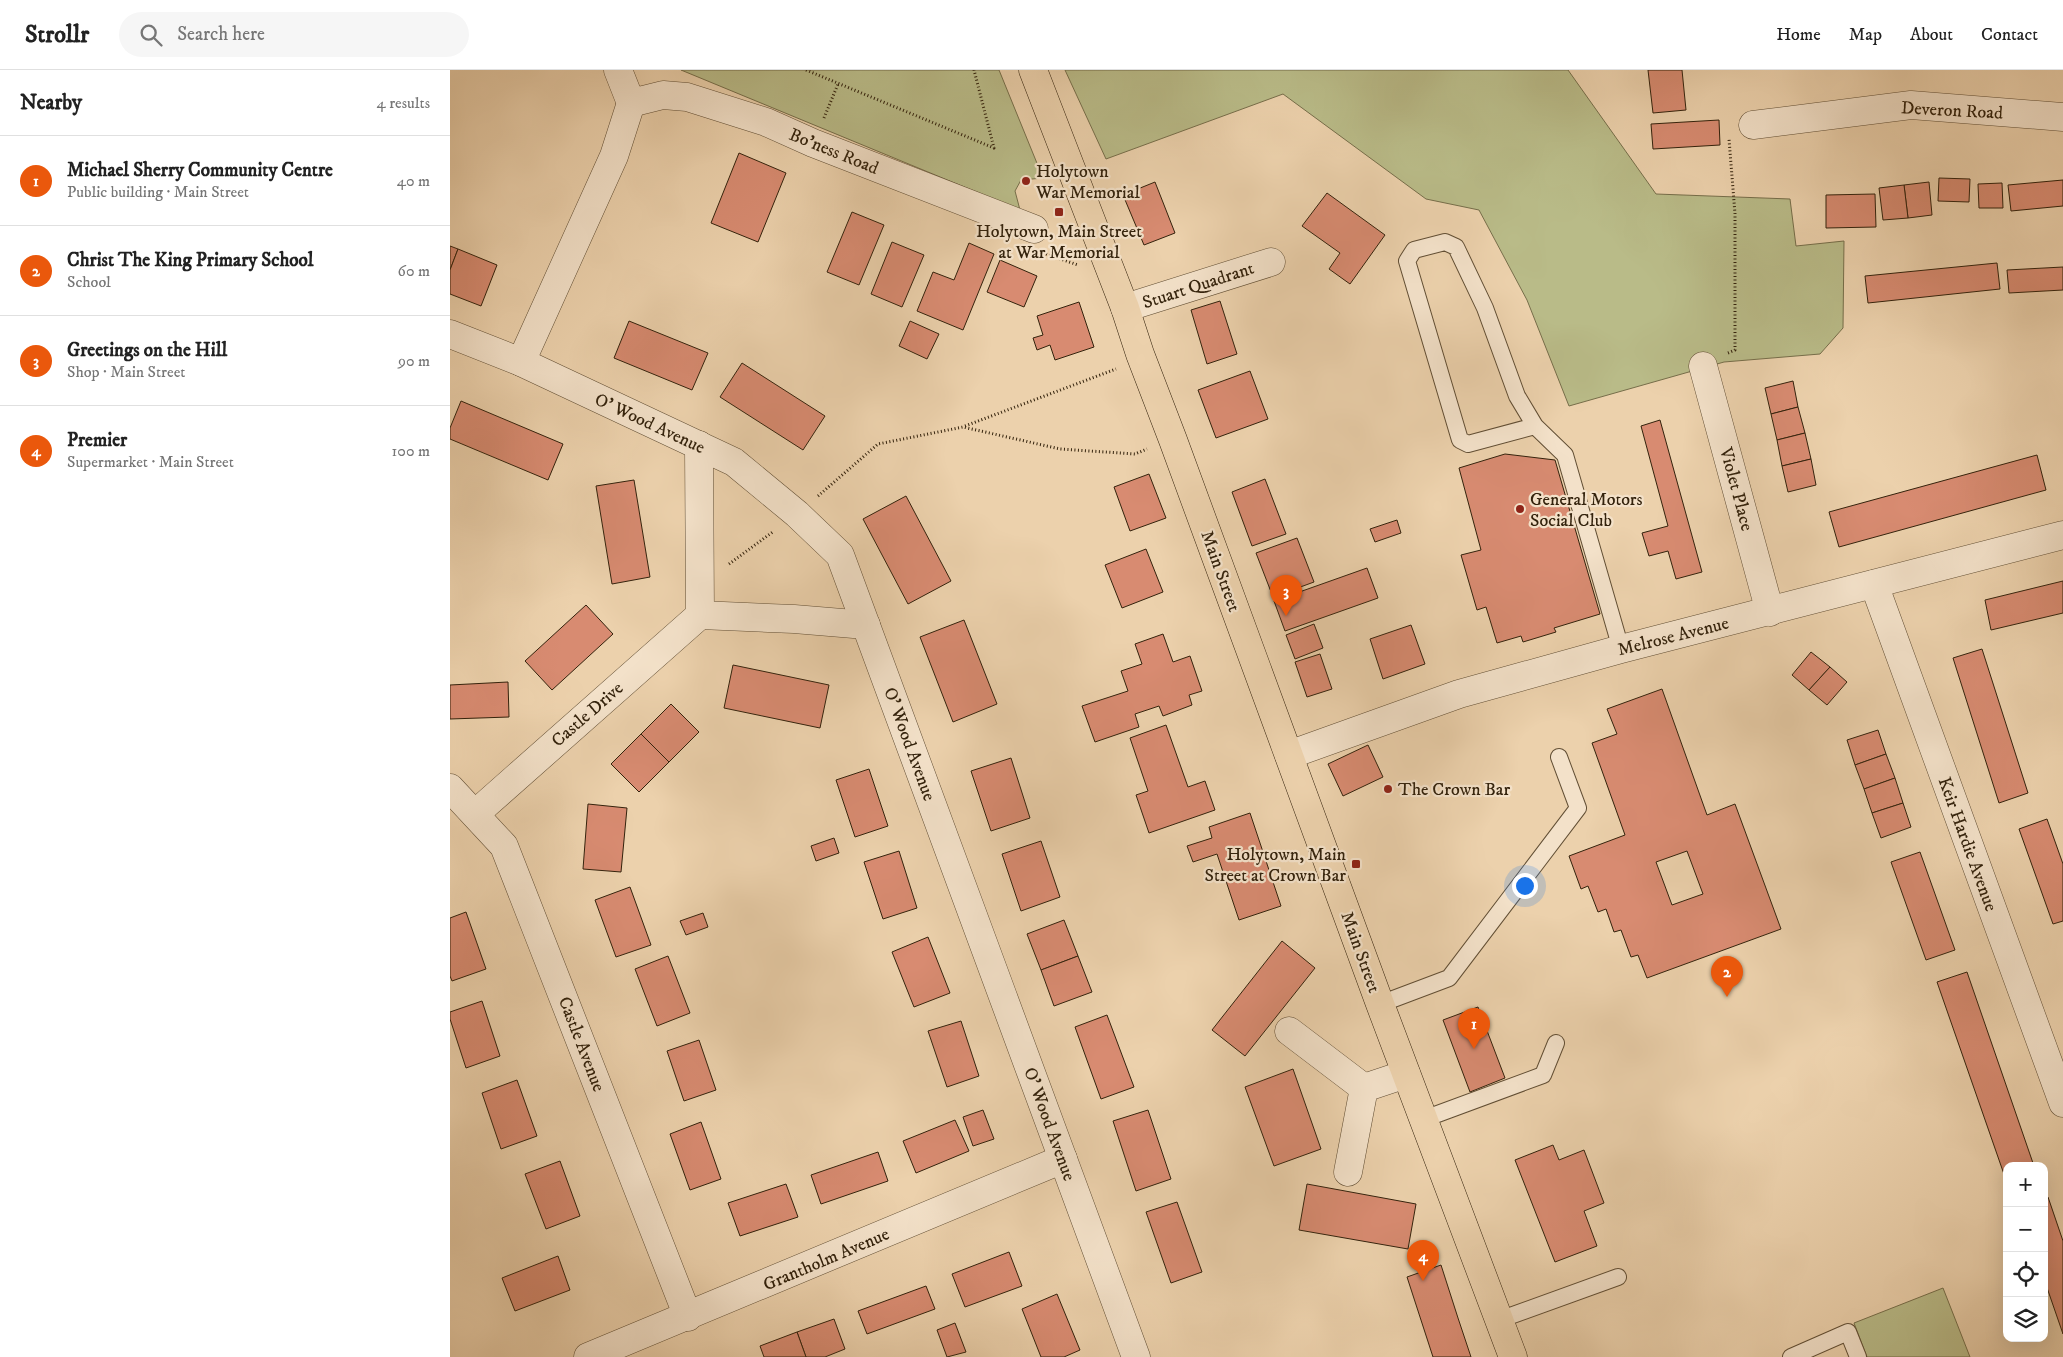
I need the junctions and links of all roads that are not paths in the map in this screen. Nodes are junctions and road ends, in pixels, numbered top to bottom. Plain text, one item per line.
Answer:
1 (618, 70) edge
2 (1033, 70) edge
3 (631, 103) junction
4 (2063, 117) edge
5 (1753, 125) dead end
6 (1034, 229) road end
7 (1271, 262) dead end
8 (1125, 308) junction
9 (450, 334) edge
10 (521, 362) junction
11 (1703, 366) road end
12 (1535, 426) junction
13 (698, 445) junction
14 (2063, 535) edge
15 (1874, 584) junction
16 (1770, 612) junction
17 (700, 614) junction
18 (866, 625) junction
19 (1621, 649) junction
20 (1289, 755) junction
21 (1559, 757) dead end
22 (450, 788) edge
23 (474, 814) junction
24 (1380, 1004) junction
25 (1288, 1031) dead end
26 (1556, 1043) dead end
27 (1406, 1074) junction
28 (1364, 1088) junction
29 (2063, 1103) edge
30 (1424, 1119) junction
31 (1063, 1159) junction
32 (1348, 1172) dead end
33 (1618, 1277) dead end
34 (688, 1316) junction
35 (1499, 1320) junction
36 (588, 1357) edge
37 (1136, 1357) edge
38 (1513, 1357) edge
39 (1791, 1357) edge
40 (1858, 1357) edge

1 - 3 street
2 - 8 main road, Main Street
3 - 6 street, Bo'ness Road
3 - 10 street
4 - 5 street, Deveron Road
7 - 8 street, Stuart Quadrant
8 - 20 main road, Main Street
9 - 10 street, O' Wood Avenue
10 - 13 street, O' Wood Avenue
11 - 16 street, Violet Place
12 - 12 lane
12 - 19 lane
13 - 17 street
13 - 18 street, O' Wood Avenue
14 - 15 street, Melrose Avenue
15 - 16 street, Melrose Avenue
15 - 29 street, Keir Hardie Avenue
16 - 19 street, Melrose Avenue
17 - 18 street
17 - 23 street, Castle Drive
18 - 31 street, O' Wood Avenue
19 - 20 street, Melrose Avenue
20 - 24 main road, Main Street
21 - 24 lane
22 - 23 street, Castle Avenue
23 - 34 street, Castle Avenue
24 - 27 main road, Main Street
25 - 28 street
26 - 30 lane
27 - 28 street
27 - 30 main road, Main Street
28 - 32 street
30 - 35 main road, Main Street
31 - 34 street, Grantholm Avenue
31 - 37 street, O' Wood Avenue
33 - 35 lane
34 - 36 street, Grantholm Avenue
35 - 38 main road, Main Street
39 - 40 lane

